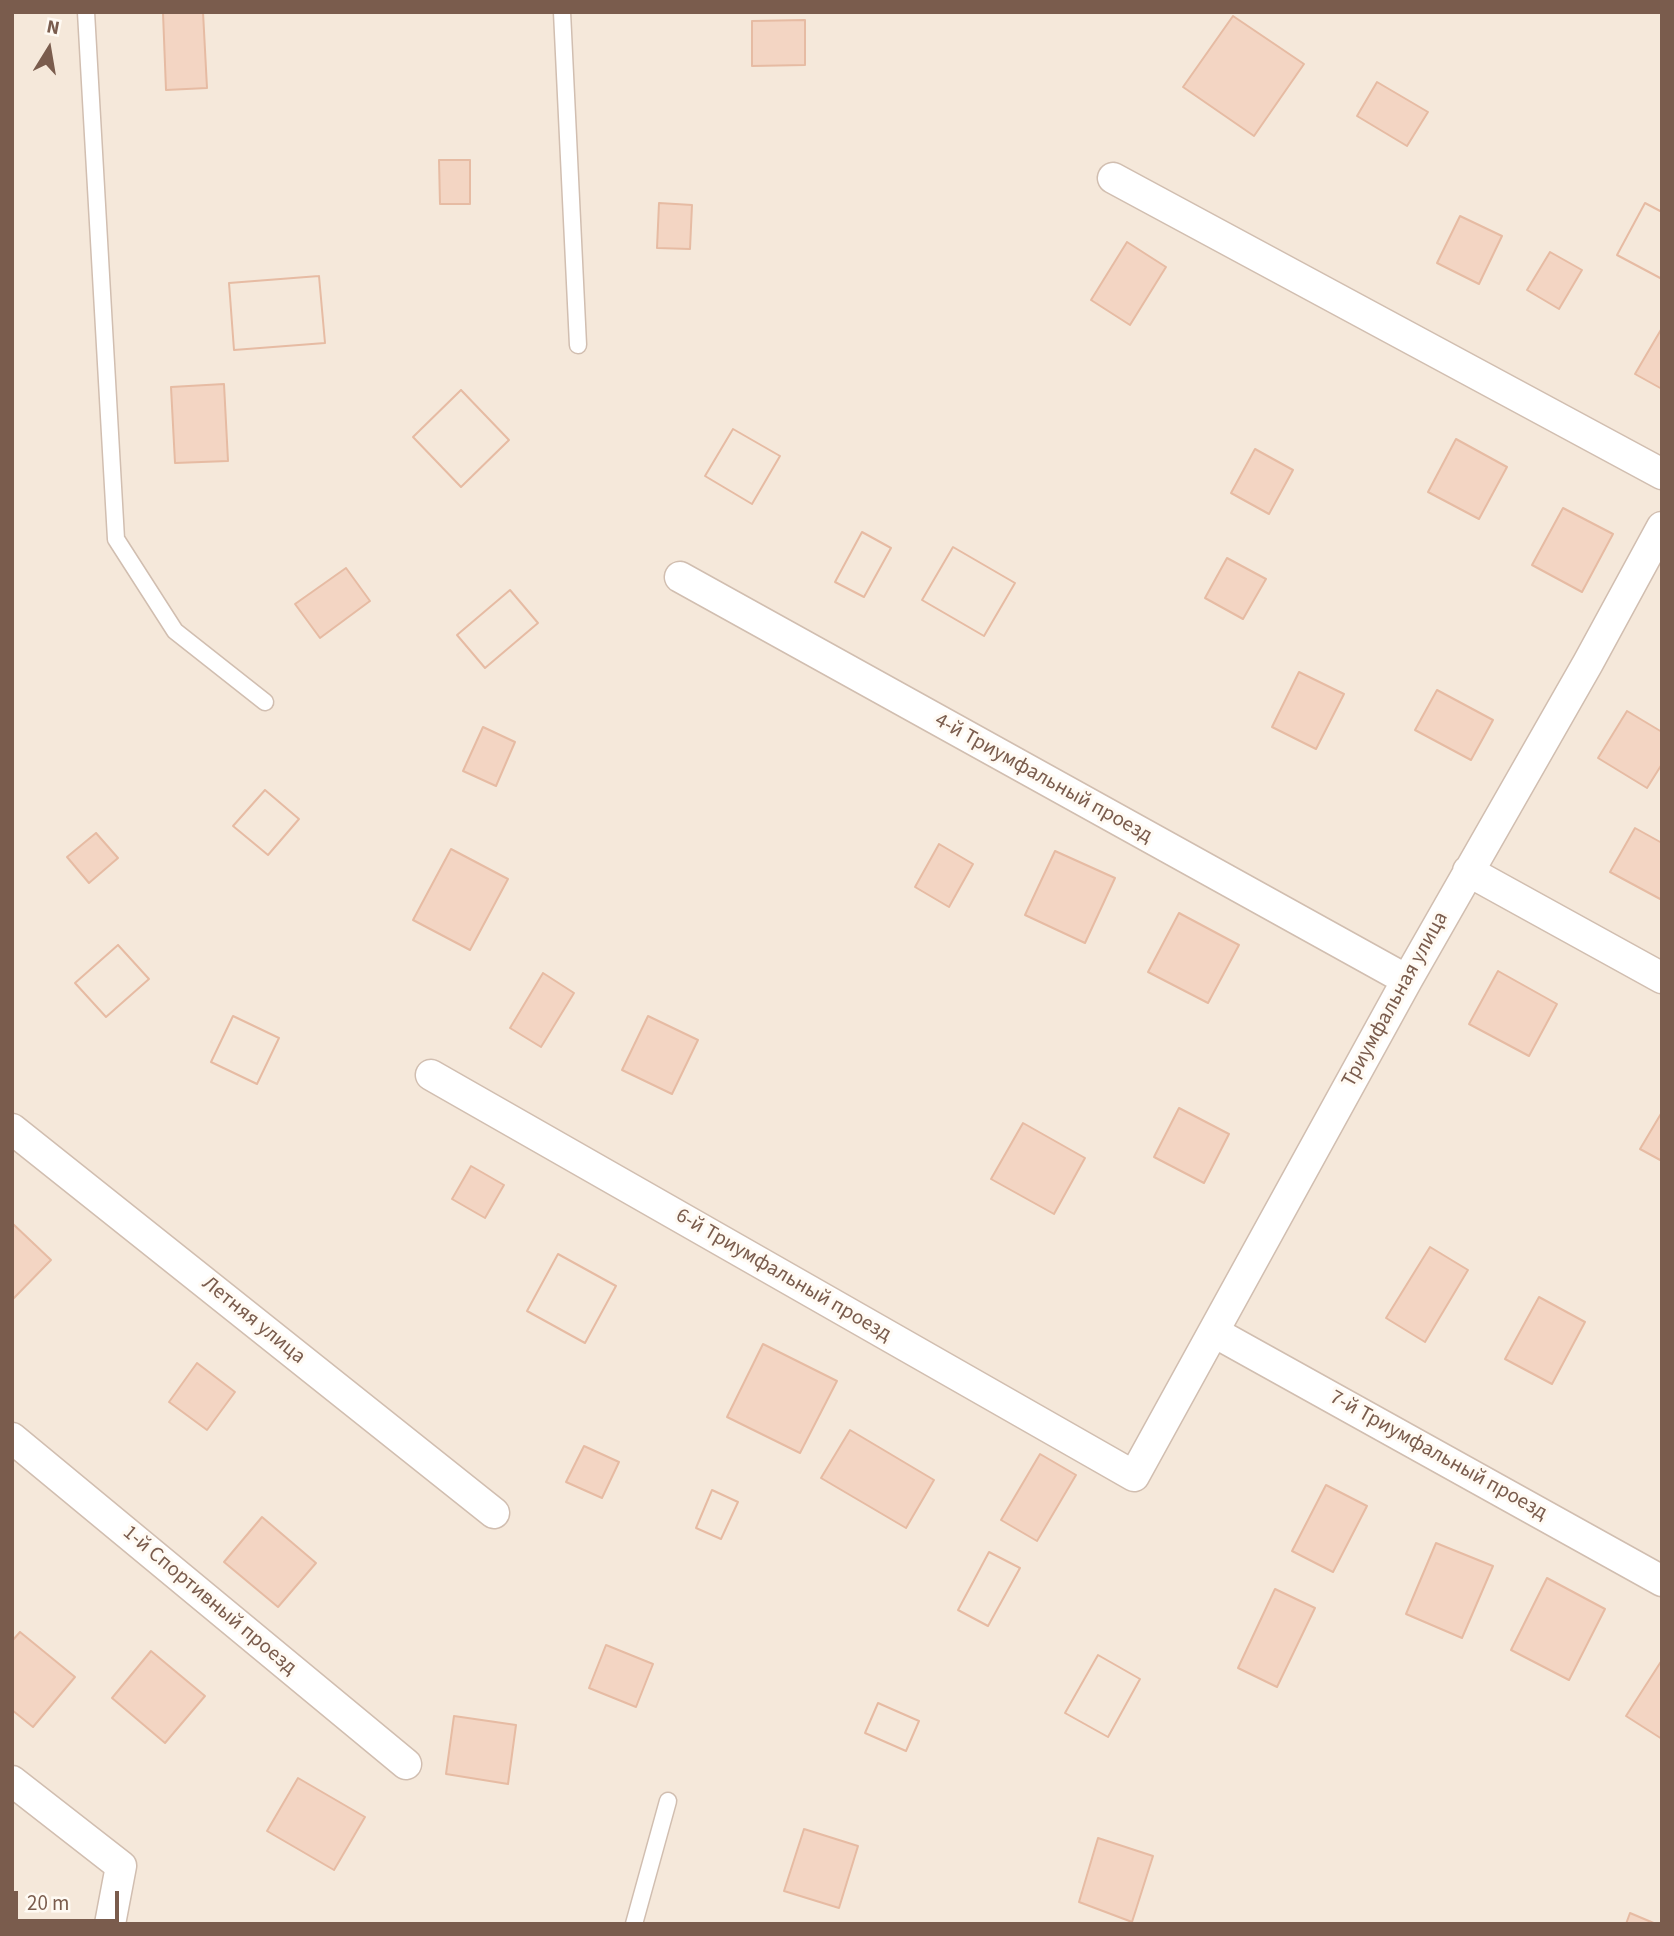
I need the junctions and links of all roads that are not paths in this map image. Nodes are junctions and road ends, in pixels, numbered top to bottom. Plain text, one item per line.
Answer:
1 (86, 12) edge
2 (562, 12) edge
3 (1113, 178) dead end
4 (578, 345) dead end
5 (1662, 474) edge
6 (1662, 527) edge
7 (680, 578) dead end
8 (265, 702) dead end
9 (1468, 871) junction
10 (1662, 978) edge
11 (1407, 979) junction
12 (431, 1075) dead end
13 (12, 1129) edge
14 (1214, 1332) junction
15 (12, 1438) edge
16 (1134, 1476) joint
17 (494, 1513) dead end
18 (1662, 1581) edge
19 (406, 1764) dead end
20 (12, 1782) edge
21 (668, 1801) dead end
22 (110, 1924) edge
23 (635, 1924) edge

1 - 8 lane
2 - 4 lane
3 - 5 street
6 - 9 street, Триумфальная улица
7 - 11 street, 4-й Триумфальный проезд
9 - 10 street
9 - 11 street, Триумфальная улица
11 - 14 street, Триумфальная улица
12 - 16 street, 6-й Триумфальный проезд
13 - 17 street, Летняя улица
14 - 16 street, Триумфальная улица
14 - 18 street, 7-й Триумфальный проезд
15 - 19 street, 1-й Спортивный проезд
20 - 22 street
21 - 23 lane

